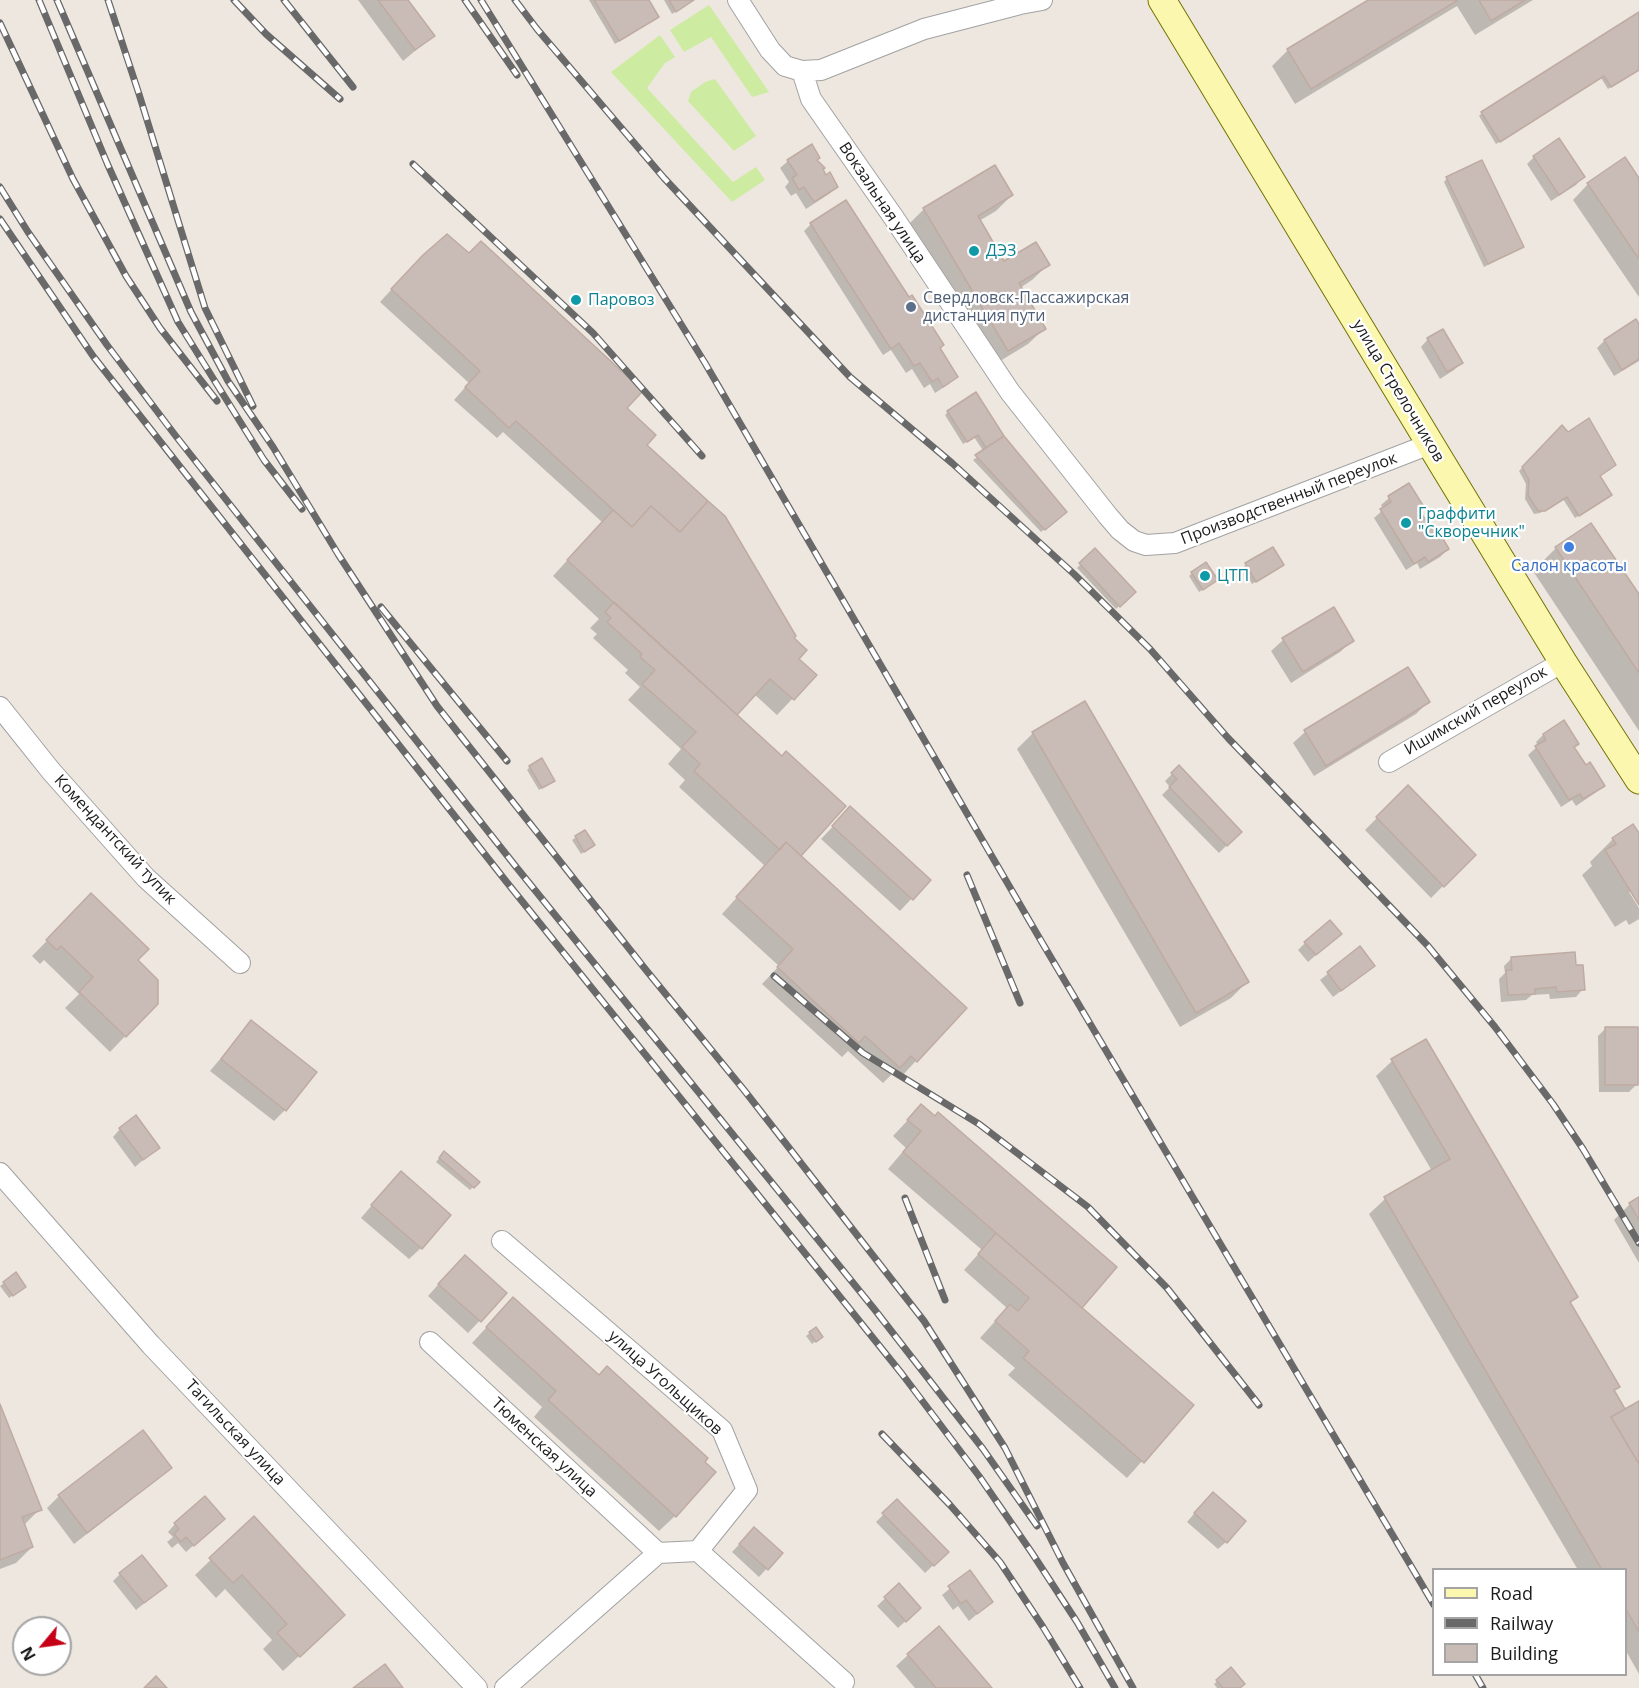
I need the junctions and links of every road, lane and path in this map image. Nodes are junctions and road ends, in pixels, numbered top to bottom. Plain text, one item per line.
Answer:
1 (738, 0) edge
2 (1042, 0) edge
3 (1160, 2) edge
4 (802, 70) junction
5 (1430, 444) junction
6 (1146, 545) joint
7 (1563, 662) junction
8 (0, 707) edge
9 (1389, 762) dead end
10 (1639, 780) edge
11 (240, 963) dead end
12 (0, 1173) edge
13 (502, 1241) dead end
14 (430, 1342) dead end
15 (698, 1551) junction
16 (658, 1553) junction
17 (844, 1682) dead end
18 (477, 1688) edge
19 (505, 1688) edge

1 - 4 street
2 - 4 street
3 - 5 main road, улица Стрелочников
4 - 6 street, Вокзальная улица
5 - 6 street, Производственный переулок
5 - 7 main road, улица Стрелочников
7 - 9 street, Ишимский переулок
7 - 10 main road, улица Стрелочников
8 - 11 street, Комендантский тупик
12 - 18 street, Тагильская улица
13 - 15 street, улица Угольщиков
14 - 16 street, Тюменская улица
15 - 16 street
15 - 17 street
16 - 19 street

